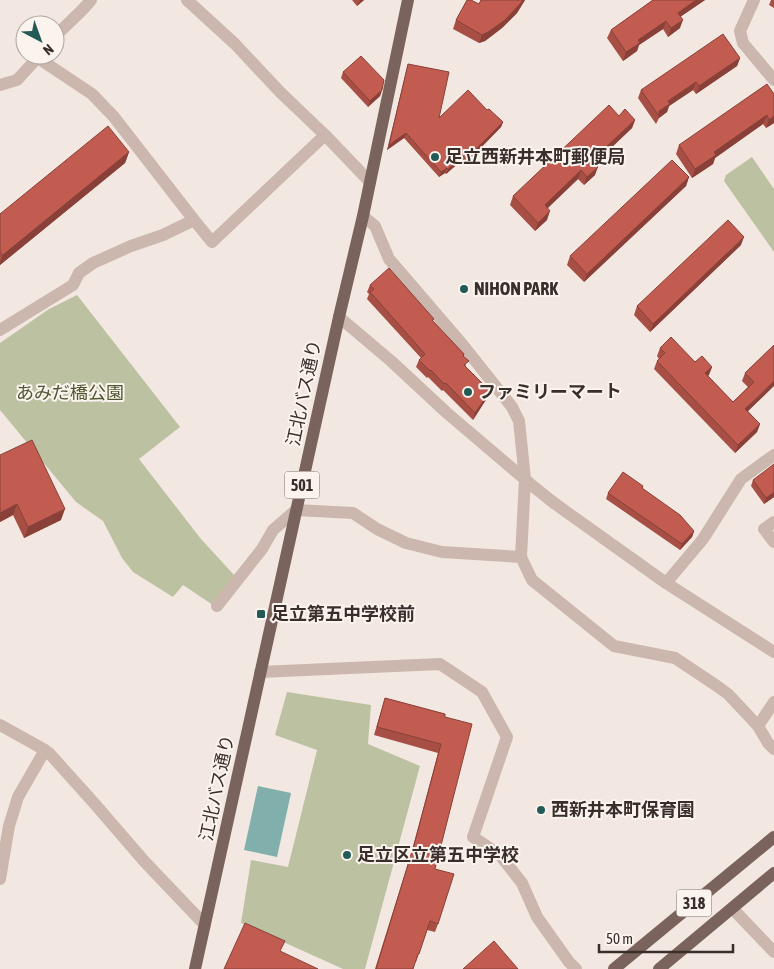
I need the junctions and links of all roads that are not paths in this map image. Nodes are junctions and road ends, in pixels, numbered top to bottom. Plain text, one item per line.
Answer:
1 (91, 0) edge
2 (187, 0) edge
3 (408, 0) edge
4 (754, 0) edge
5 (65, 26) edge
6 (31, 65) edge
7 (50, 65) edge
8 (774, 80) edge
9 (0, 85) edge
10 (325, 135) junction
11 (370, 182) junction
12 (363, 216) junction
13 (194, 220) junction
14 (339, 317) junction
15 (0, 330) edge
16 (774, 455) edge
17 (525, 479) junction
18 (296, 510) junction
19 (774, 522) edge
20 (774, 542) edge
21 (521, 557) junction
22 (666, 583) junction
23 (217, 606) dead end
24 (774, 652) edge
25 (260, 672) junction
26 (774, 702) edge
27 (0, 726) edge
28 (758, 726) junction
29 (774, 749) edge
30 (45, 750) junction
31 (774, 836) edge
32 (774, 873) edge
33 (0, 879) edge
34 (732, 908) junction
35 (205, 925) junction
36 (774, 952) edge
37 (195, 969) edge
38 (576, 969) edge
39 (614, 969) edge
40 (659, 969) edge

1 - 5 street
2 - 10 street
3 - 11 main road, 江北バス通り / 501
4 - 8 street
6 - 9 street
7 - 13 street
10 - 11 street
10 - 13 street
11 - 12 main road, 江北バス通り / 501
12 - 14 main road, 江北バス通り / 501
12 - 17 street
13 - 15 street
14 - 17 street
14 - 18 main road, 江北バス通り / 501
16 - 22 street
17 - 21 street
17 - 22 street
18 - 21 street
18 - 23 street
18 - 25 main road, 江北バス通り / 501
19 - 20 street
21 - 28 street
22 - 24 street
25 - 35 main road, 江北バス通り / 501
25 - 38 street
26 - 28 street
27 - 30 street
28 - 29 street
30 - 33 street
30 - 35 street
31 - 39 main road, 318
32 - 34 main road, 318
34 - 36 street
34 - 40 main road, 318
35 - 37 main road, 江北バス通り / 501

